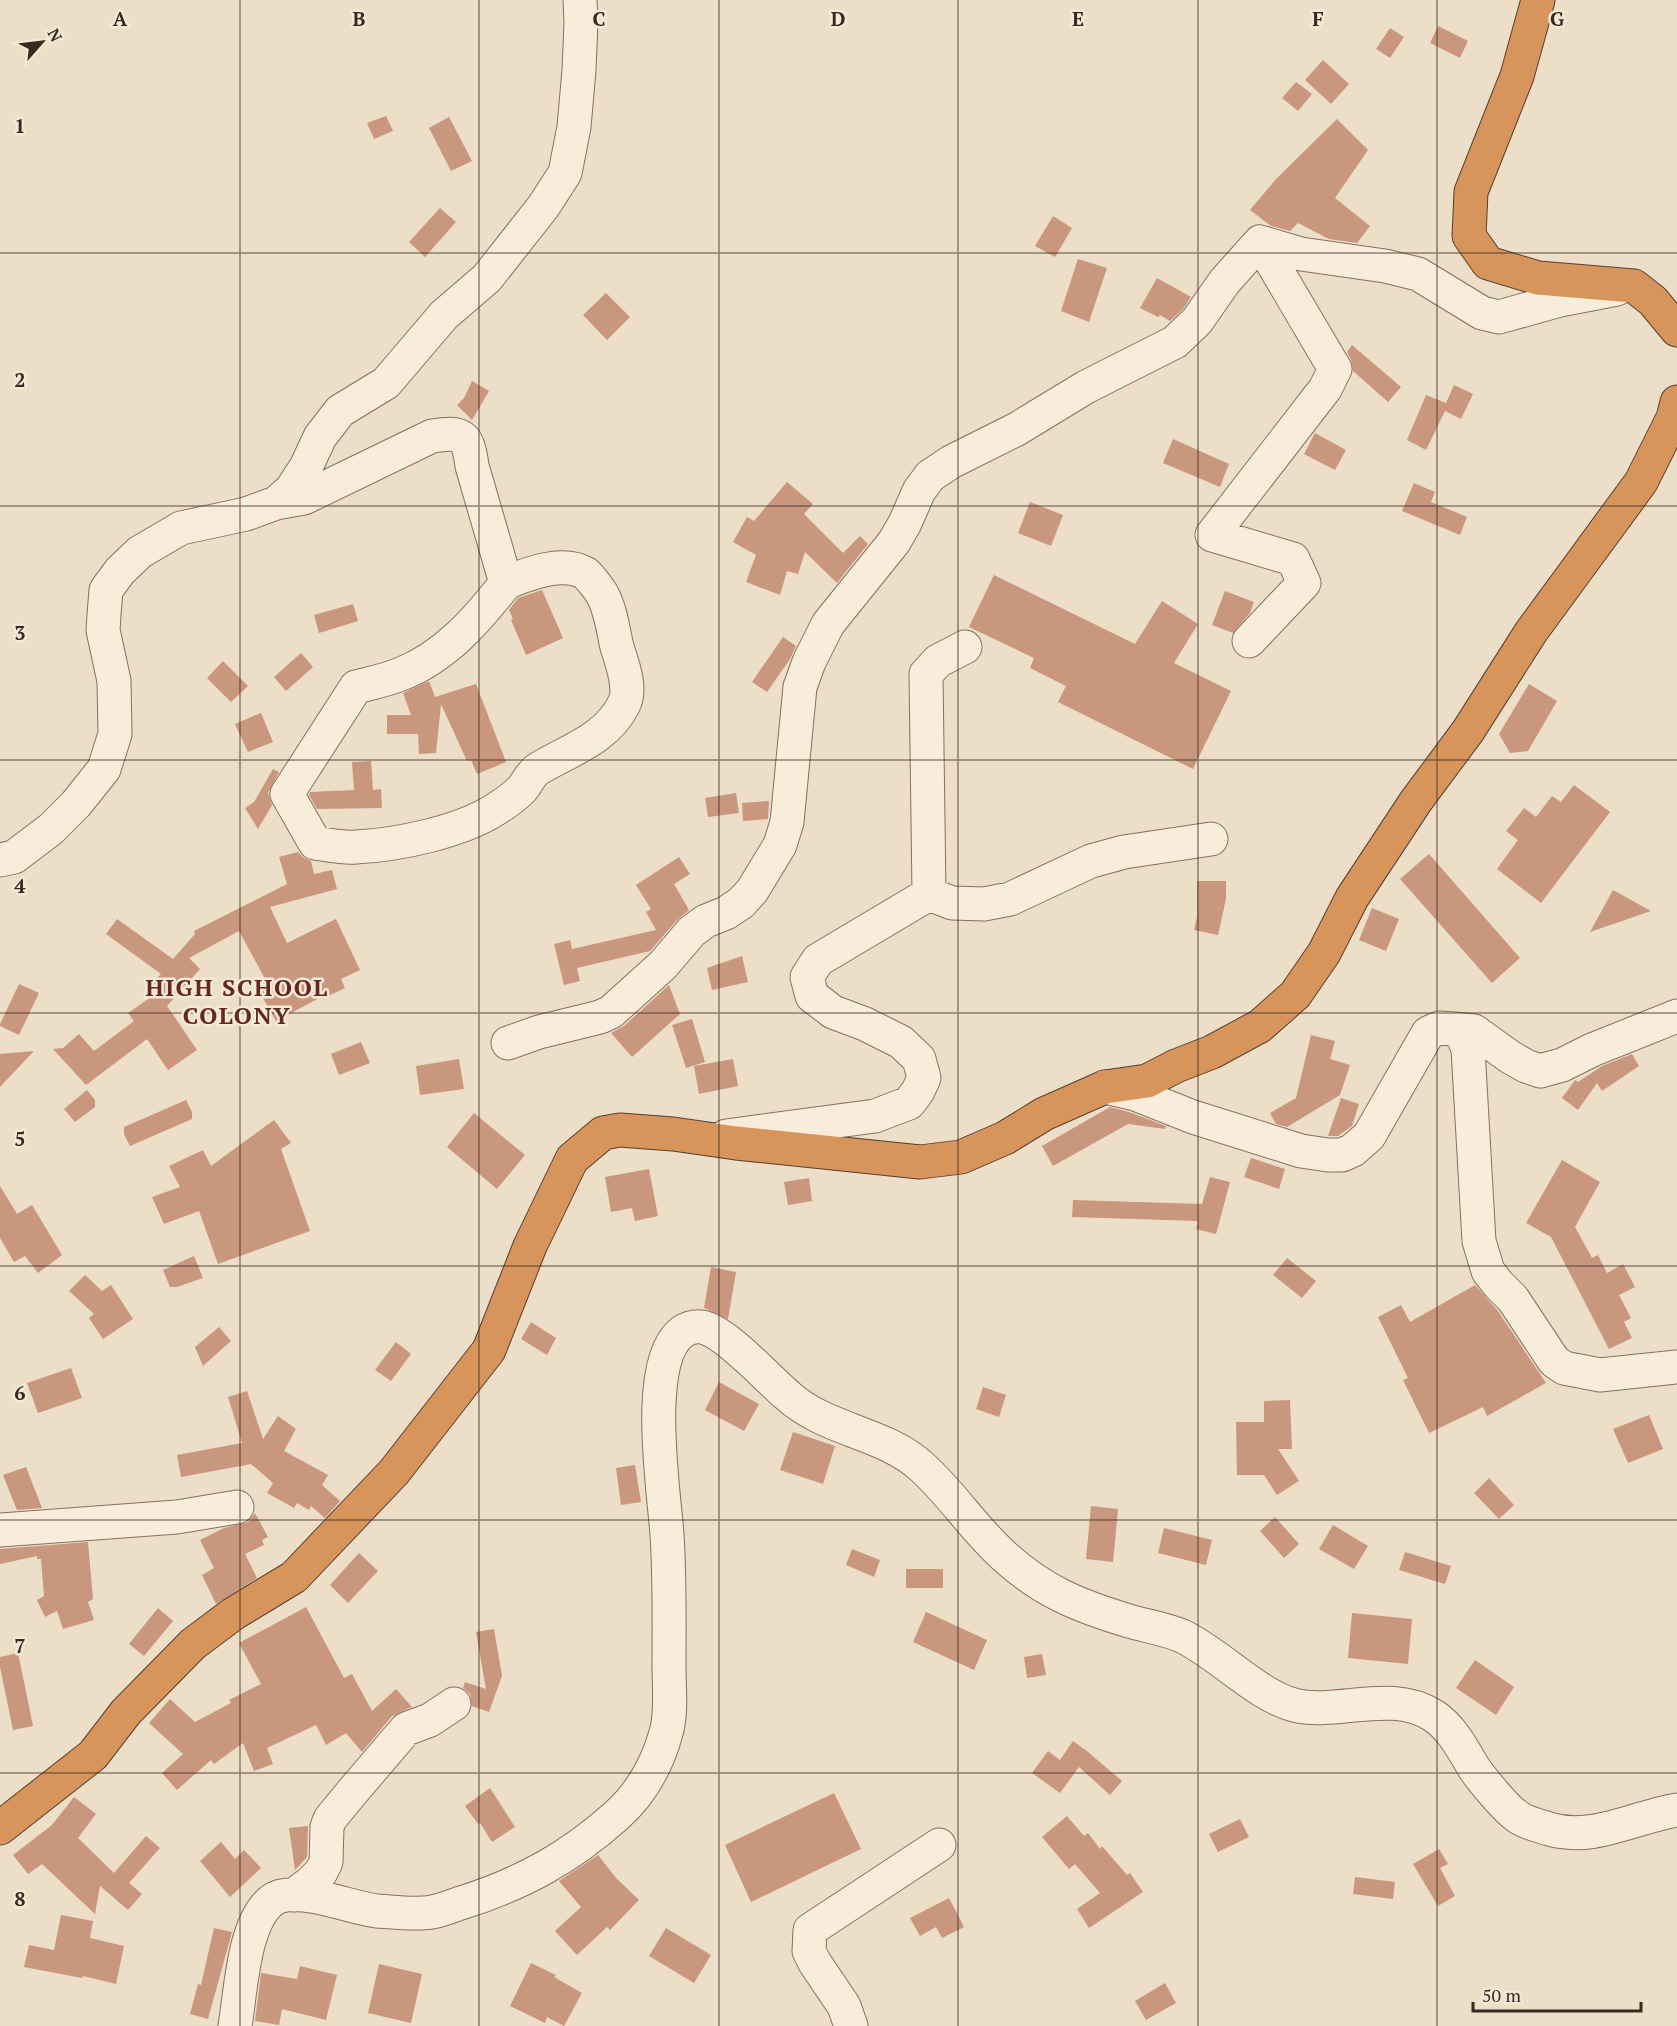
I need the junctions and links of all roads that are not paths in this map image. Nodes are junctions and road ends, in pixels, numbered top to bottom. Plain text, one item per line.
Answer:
1 (580, 0) edge
2 (1538, 0) edge
3 (1260, 242) junction
4 (1634, 286) junction
5 (1677, 330) edge
6 (1677, 402) edge
7 (276, 503) junction
8 (506, 583) junction
9 (1249, 641) dead end
10 (965, 647) dead end
11 (1211, 839) dead end
12 (0, 860) edge
13 (929, 894) junction
14 (1677, 1016) edge
15 (1454, 1029) junction
16 (508, 1043) dead end
17 (1105, 1087) junction
18 (706, 1139) junction
19 (1677, 1367) edge
20 (237, 1507) dead end
21 (0, 1530) edge
22 (454, 1704) dead end
23 (1677, 1810) edge
24 (0, 1828) edge
25 (939, 1845) dead end
26 (294, 1895) junction
27 (235, 2026) edge
28 (851, 2026) edge

1 - 7 street
2 - 4 highway
3 - 4 street
3 - 9 street
3 - 16 street
4 - 5 highway
6 - 17 highway
7 - 8 street
7 - 12 street
8 - 8 street
10 - 13 street
11 - 13 street
13 - 18 street
14 - 15 street
15 - 17 street
15 - 19 street
17 - 18 highway
18 - 24 highway
20 - 21 street
22 - 26 street
23 - 26 street
25 - 28 street
26 - 27 street

